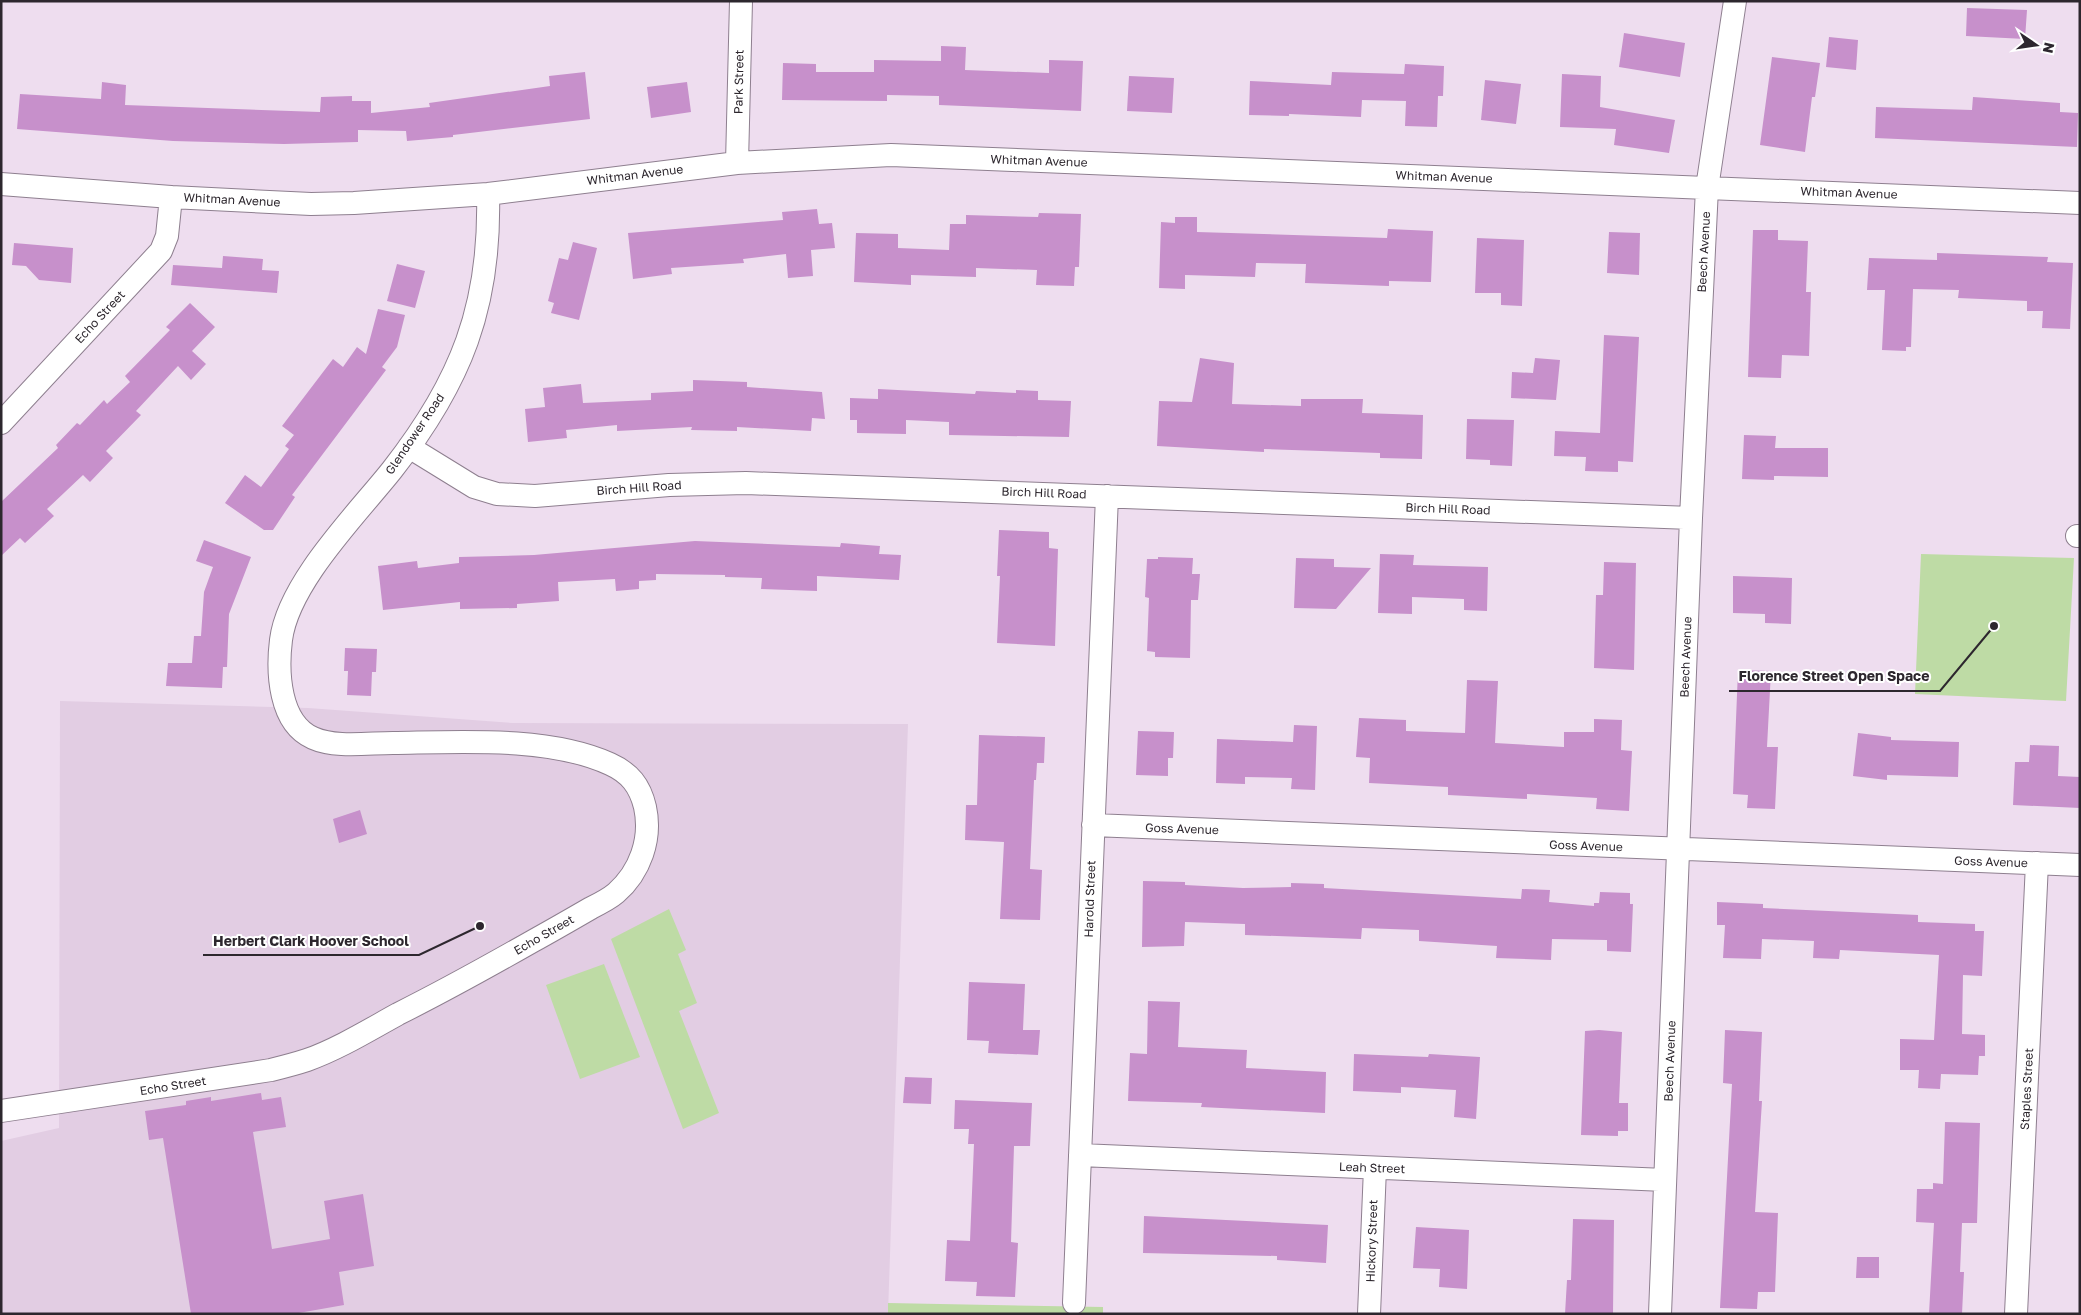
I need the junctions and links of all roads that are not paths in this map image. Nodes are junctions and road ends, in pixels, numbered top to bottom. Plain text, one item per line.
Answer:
1 (742, 1) edge
2 (1735, 1) edge
3 (737, 163) junction
4 (1, 184) edge
5 (1708, 188) junction
6 (488, 194) junction
7 (171, 196) junction
8 (2080, 202) edge
9 (1, 423) edge
10 (409, 447) junction
11 (1107, 496) junction
12 (1691, 518) junction
13 (286, 705) joint
14 (1093, 825) junction
15 (1678, 850) junction
16 (2037, 863) junction
17 (2080, 865) edge
18 (1, 1111) edge
19 (1080, 1155) junction
20 (1375, 1168) junction
21 (1665, 1180) junction
22 (1074, 1303) dead end
23 (1369, 1314) edge
24 (1660, 1314) edge
25 (2016, 1314) edge

1 - 3 street, Park Street
2 - 5 street, Beech Avenue
3 - 5 street, Whitman Avenue
3 - 6 street, Whitman Avenue
4 - 7 street, Whitman Avenue
5 - 8 street, Whitman Avenue
5 - 12 street, Beech Avenue
6 - 7 street, Whitman Avenue
6 - 10 street, Glendower Road
7 - 9 street, Echo Street
10 - 11 street, Birch Hill Road
10 - 13 street, Glendower Road
11 - 12 street, Birch Hill Road
11 - 14 street, Harold Street
12 - 15 street, Beech Avenue
13 - 18 street, Echo Street
14 - 15 street, Goss Avenue
14 - 19 street, Harold Street
15 - 16 street, Goss Avenue
15 - 21 street, Beech Avenue
16 - 17 street, Goss Avenue
16 - 25 street, Staples Street
19 - 20 street, Leah Street
19 - 22 street, Harold Street
20 - 21 street, Leah Street
20 - 23 street, Hickory Street
21 - 24 street, Beech Avenue

